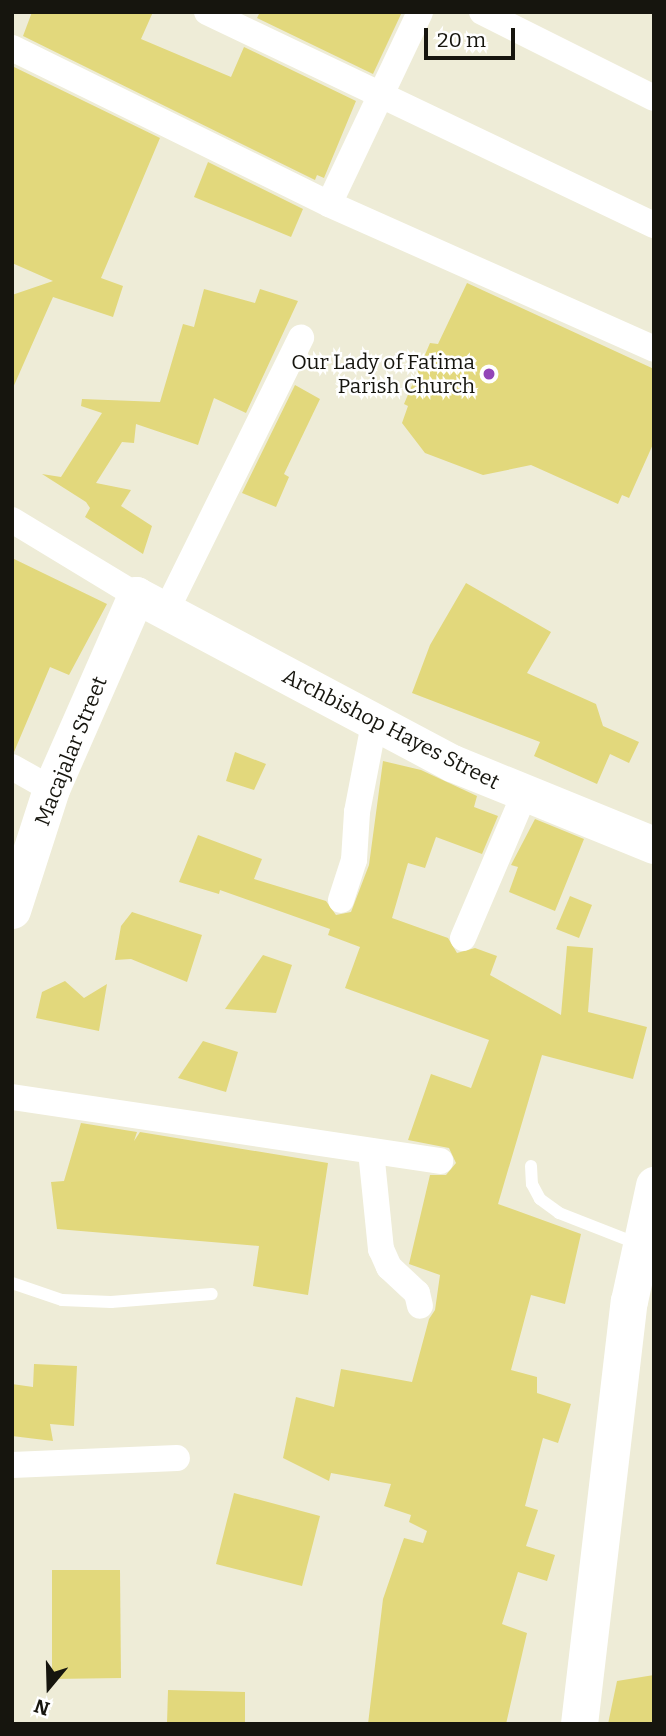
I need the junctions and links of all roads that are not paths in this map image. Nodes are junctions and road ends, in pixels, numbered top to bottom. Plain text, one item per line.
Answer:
1 (206, 12) edge
2 (421, 12) edge
3 (482, 12) edge
4 (12, 48) edge
5 (382, 97) junction
6 (654, 98) edge
7 (329, 204) junction
8 (654, 225) edge
9 (301, 338) dead end
10 (654, 349) edge
11 (12, 520) edge
12 (151, 603) junction
13 (374, 724) junction
14 (12, 767) edge
15 (51, 789) junction
16 (524, 795) junction
17 (654, 845) edge
18 (341, 900) dead end
19 (12, 910) edge
20 (463, 938) dead end
21 (12, 1097) edge
22 (371, 1151) junction
23 (440, 1161) dead end
24 (531, 1166) dead end
25 (654, 1185) edge
26 (641, 1246) junction
27 (12, 1283) edge
28 (212, 1294) dead end
29 (420, 1306) dead end
30 (177, 1458) dead end
31 (12, 1465) edge
32 (579, 1724) edge

1 - 5 street
2 - 5 street
3 - 6 street
4 - 7 street
5 - 7 street
5 - 8 street
7 - 10 street
9 - 12 street
11 - 12 street
12 - 13 street, Archbishop Hayes Street
12 - 15 street, Macajalar Street
13 - 16 street, Archbishop Hayes Street
13 - 18 street
14 - 15 street
15 - 19 street, Macajalar Street
16 - 17 street, Archbishop Hayes Street
16 - 20 street
21 - 22 street
22 - 23 street
22 - 29 street
24 - 26 lane
25 - 26 street
26 - 32 street
27 - 28 lane
30 - 31 street

